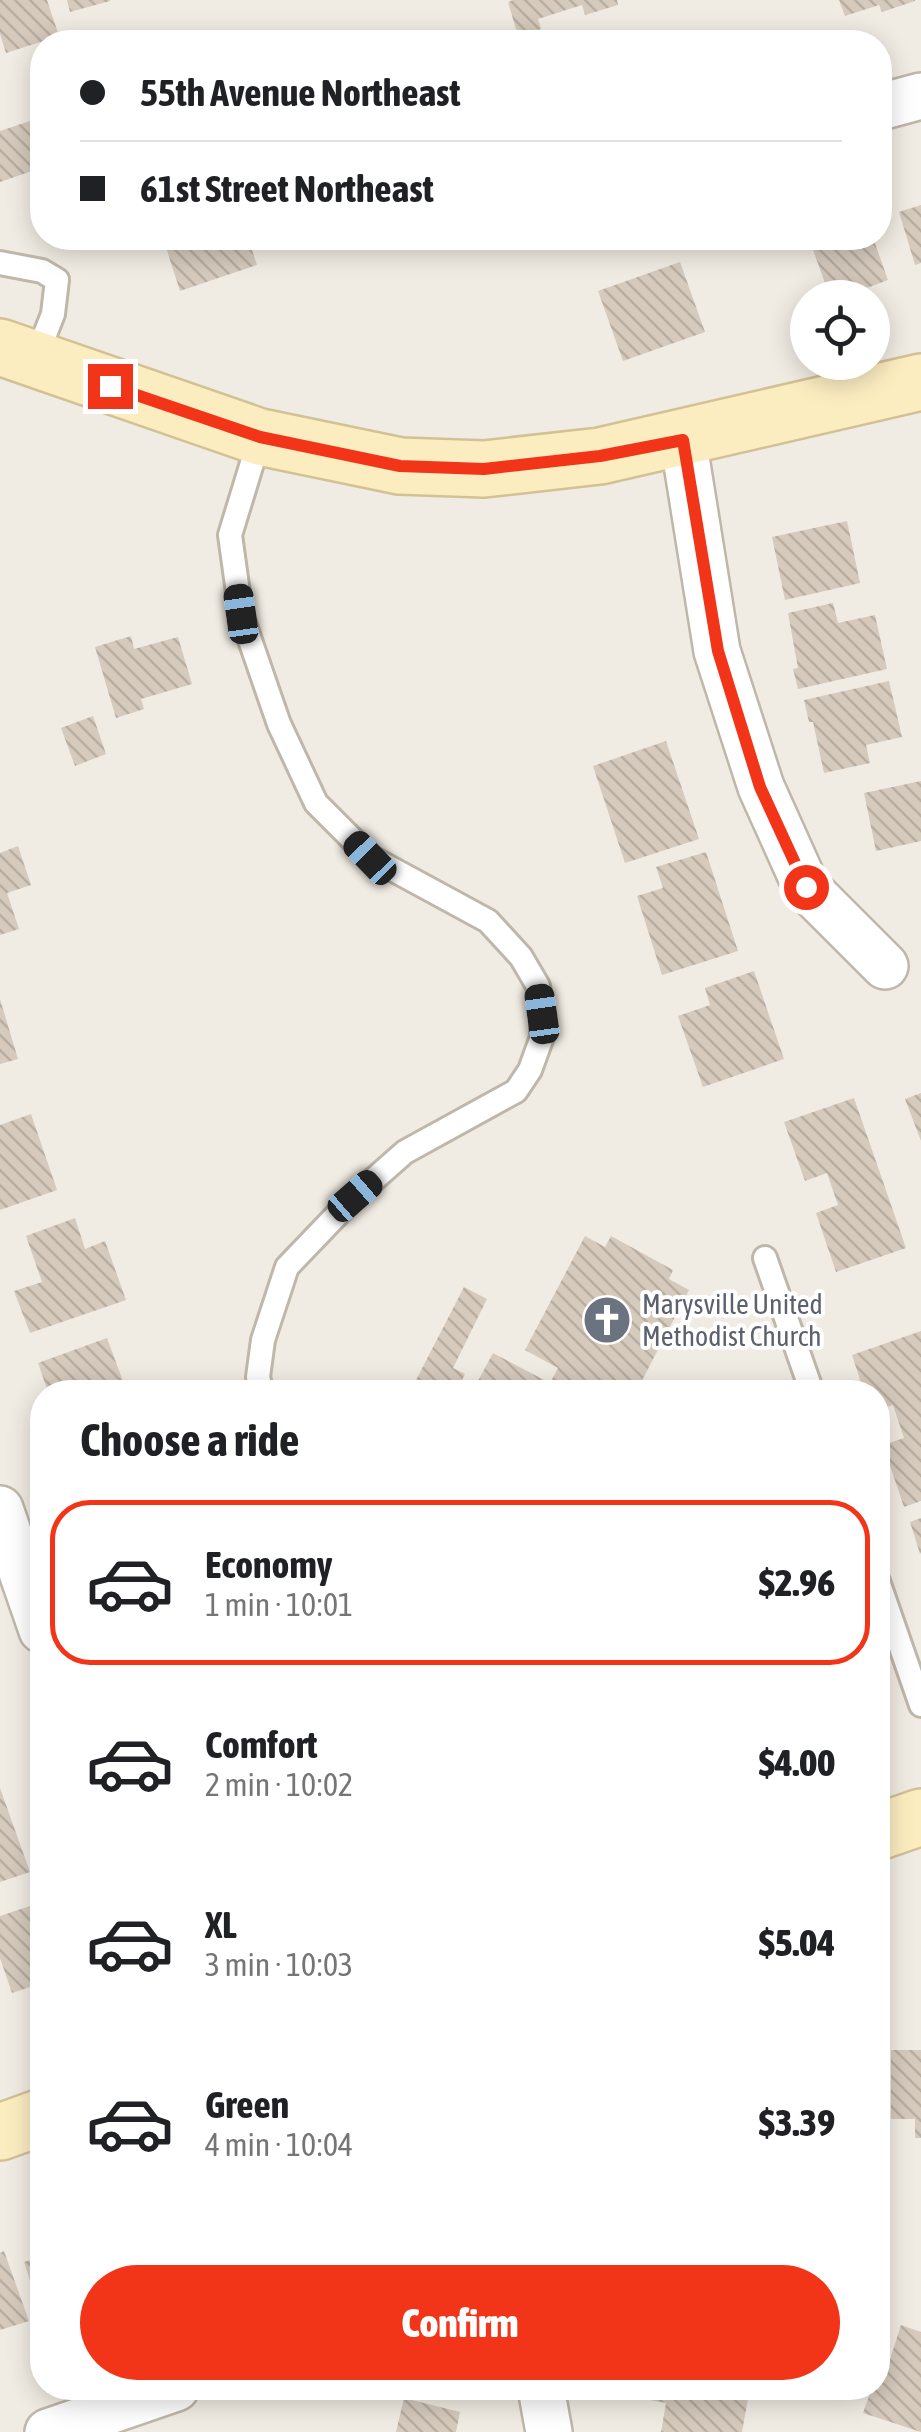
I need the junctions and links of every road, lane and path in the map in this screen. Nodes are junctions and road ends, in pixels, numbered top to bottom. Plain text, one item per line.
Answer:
1 (921, 96) edge
2 (892, 103) edge
3 (0, 263) edge
4 (18, 353) edge
5 (921, 382) edge
6 (260, 437) junction
7 (683, 440) junction
8 (885, 966) dead end
9 (764, 1258) dead end
10 (259, 1380) edge
11 (808, 1380) edge
12 (0, 1509) edge
13 (30, 1595) edge
14 (890, 1616) edge
15 (921, 1706) edge
16 (921, 1817) edge
17 (890, 1828) edge
18 (30, 2121) edge
19 (0, 2132) edge
20 (141, 2400) edge
21 (543, 2400) edge
22 (48, 2432) edge
23 (550, 2432) edge

1 - 2 street
3 - 4 lane
4 - 6 street
5 - 7 street
6 - 7 street
6 - 10 lane
7 - 8 street
9 - 11 lane
12 - 13 street
14 - 15 lane
16 - 17 street
18 - 19 street
20 - 22 street
21 - 23 street

